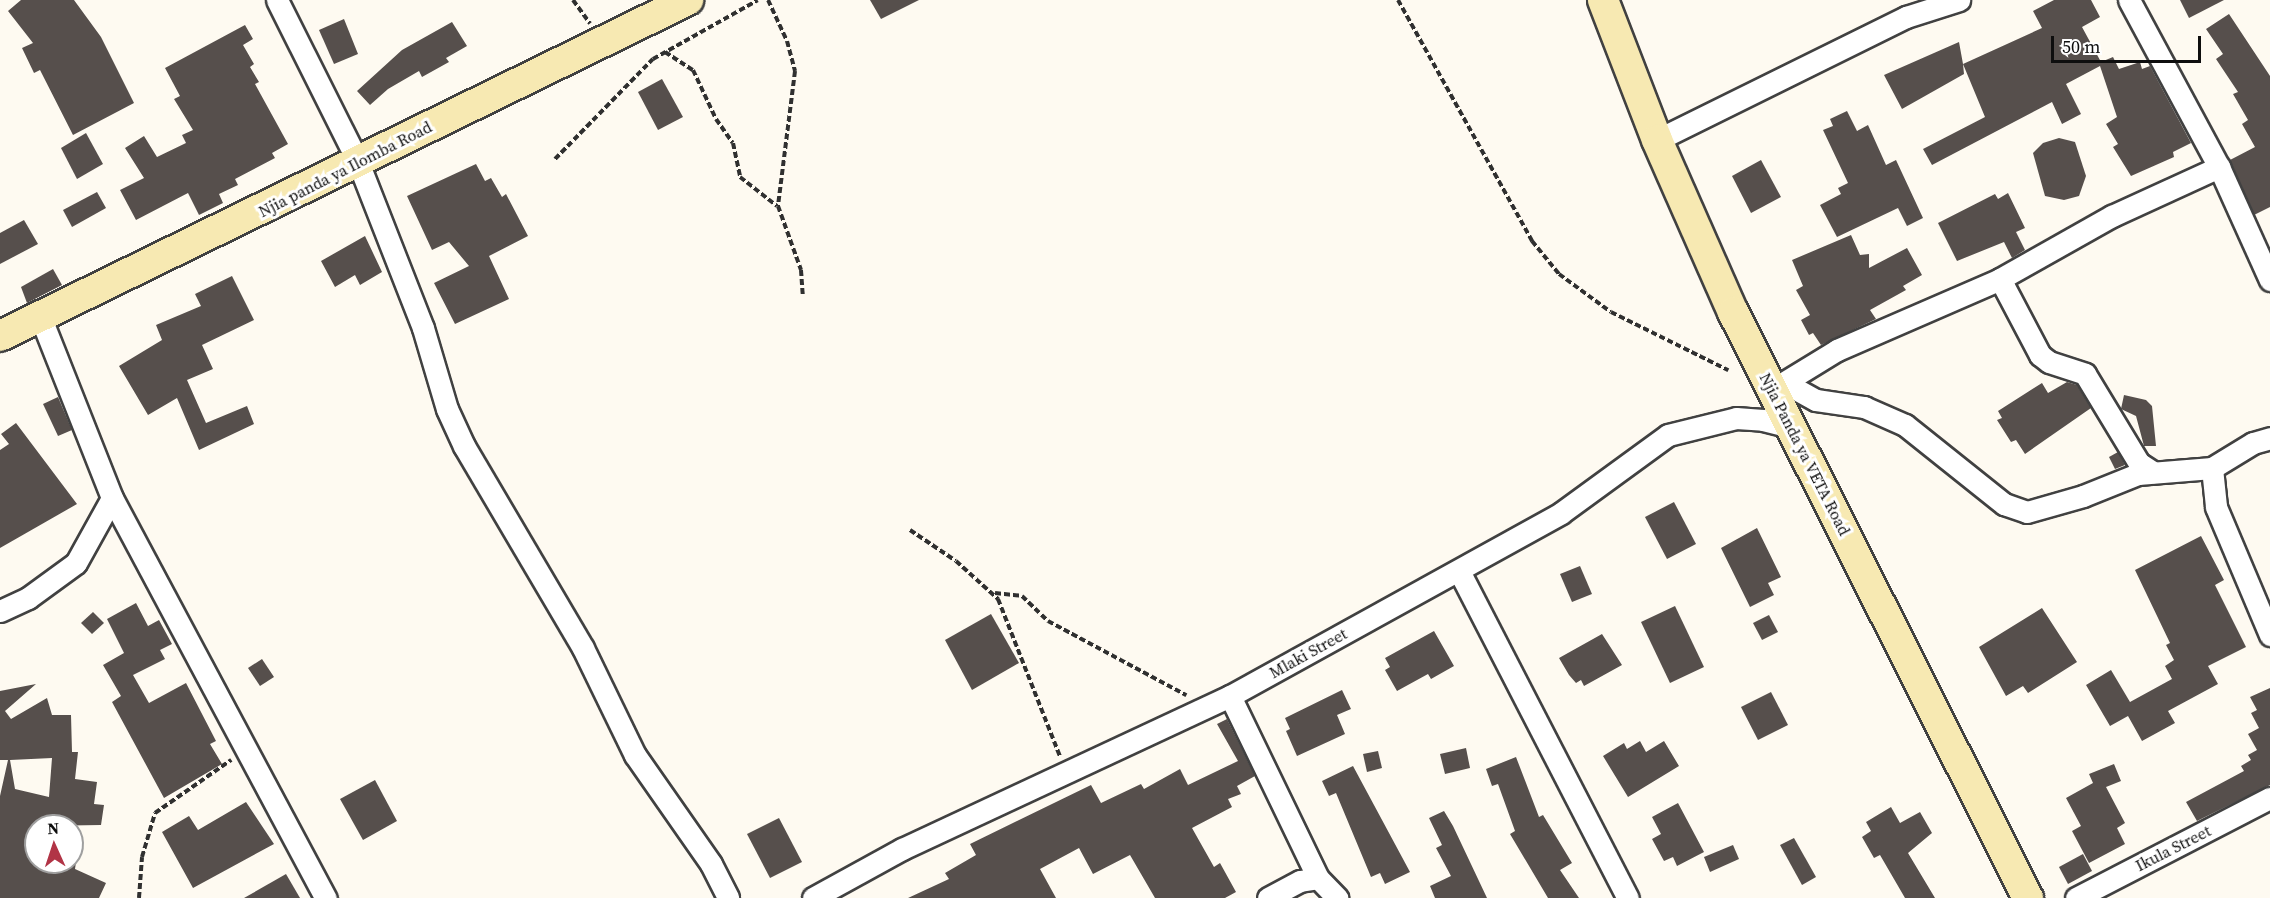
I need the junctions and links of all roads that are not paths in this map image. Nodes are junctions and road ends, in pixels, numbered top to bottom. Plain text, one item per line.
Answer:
1 (277, 0) edge
2 (688, 0) edge
3 (1603, 0) edge
4 (1959, 0) edge
5 (2129, 0) edge
6 (1657, 140) junction
7 (358, 162) junction
8 (2219, 167) junction
9 (2000, 279) junction
10 (2270, 280) edge
11 (40, 316) junction
12 (0, 336) edge
13 (1778, 386) junction
14 (1794, 428) junction
15 (2270, 438) edge
16 (2212, 468) junction
17 (2153, 472) junction
18 (112, 498) junction
19 (1460, 571) junction
20 (0, 611) edge
21 (2270, 635) edge
22 (1230, 696) junction
23 (2270, 798) edge
24 (1318, 878) junction
25 (326, 898) edge
26 (728, 898) edge
27 (813, 898) edge
28 (1268, 898) edge
29 (1336, 898) edge
30 (1628, 898) edge
31 (2028, 898) edge
32 (2076, 898) edge

1 - 7 street
2 - 7 street, Njia panda ya Ilomba Road
3 - 6 street, Njia Panda ya VETA Road
4 - 6 street
5 - 8 street
6 - 13 street, Njia Panda ya VETA Road
7 - 11 street, Njia panda ya Ilomba Road
7 - 26 street
8 - 9 street
8 - 10 street
9 - 13 street
9 - 17 street
11 - 12 street, Njia panda ya Ilomba Road
11 - 18 street
13 - 14 street, Njia Panda ya VETA Road
13 - 17 street
14 - 19 street, Mlaki Street
14 - 31 street, Njia Panda ya VETA Road
15 - 16 street
16 - 17 street
16 - 21 street
18 - 20 street
18 - 25 street
19 - 22 street, Mlaki Street
19 - 30 street
22 - 24 street
22 - 27 street, Mlaki Street
23 - 32 street, Ikula Street
24 - 28 street
24 - 29 street

